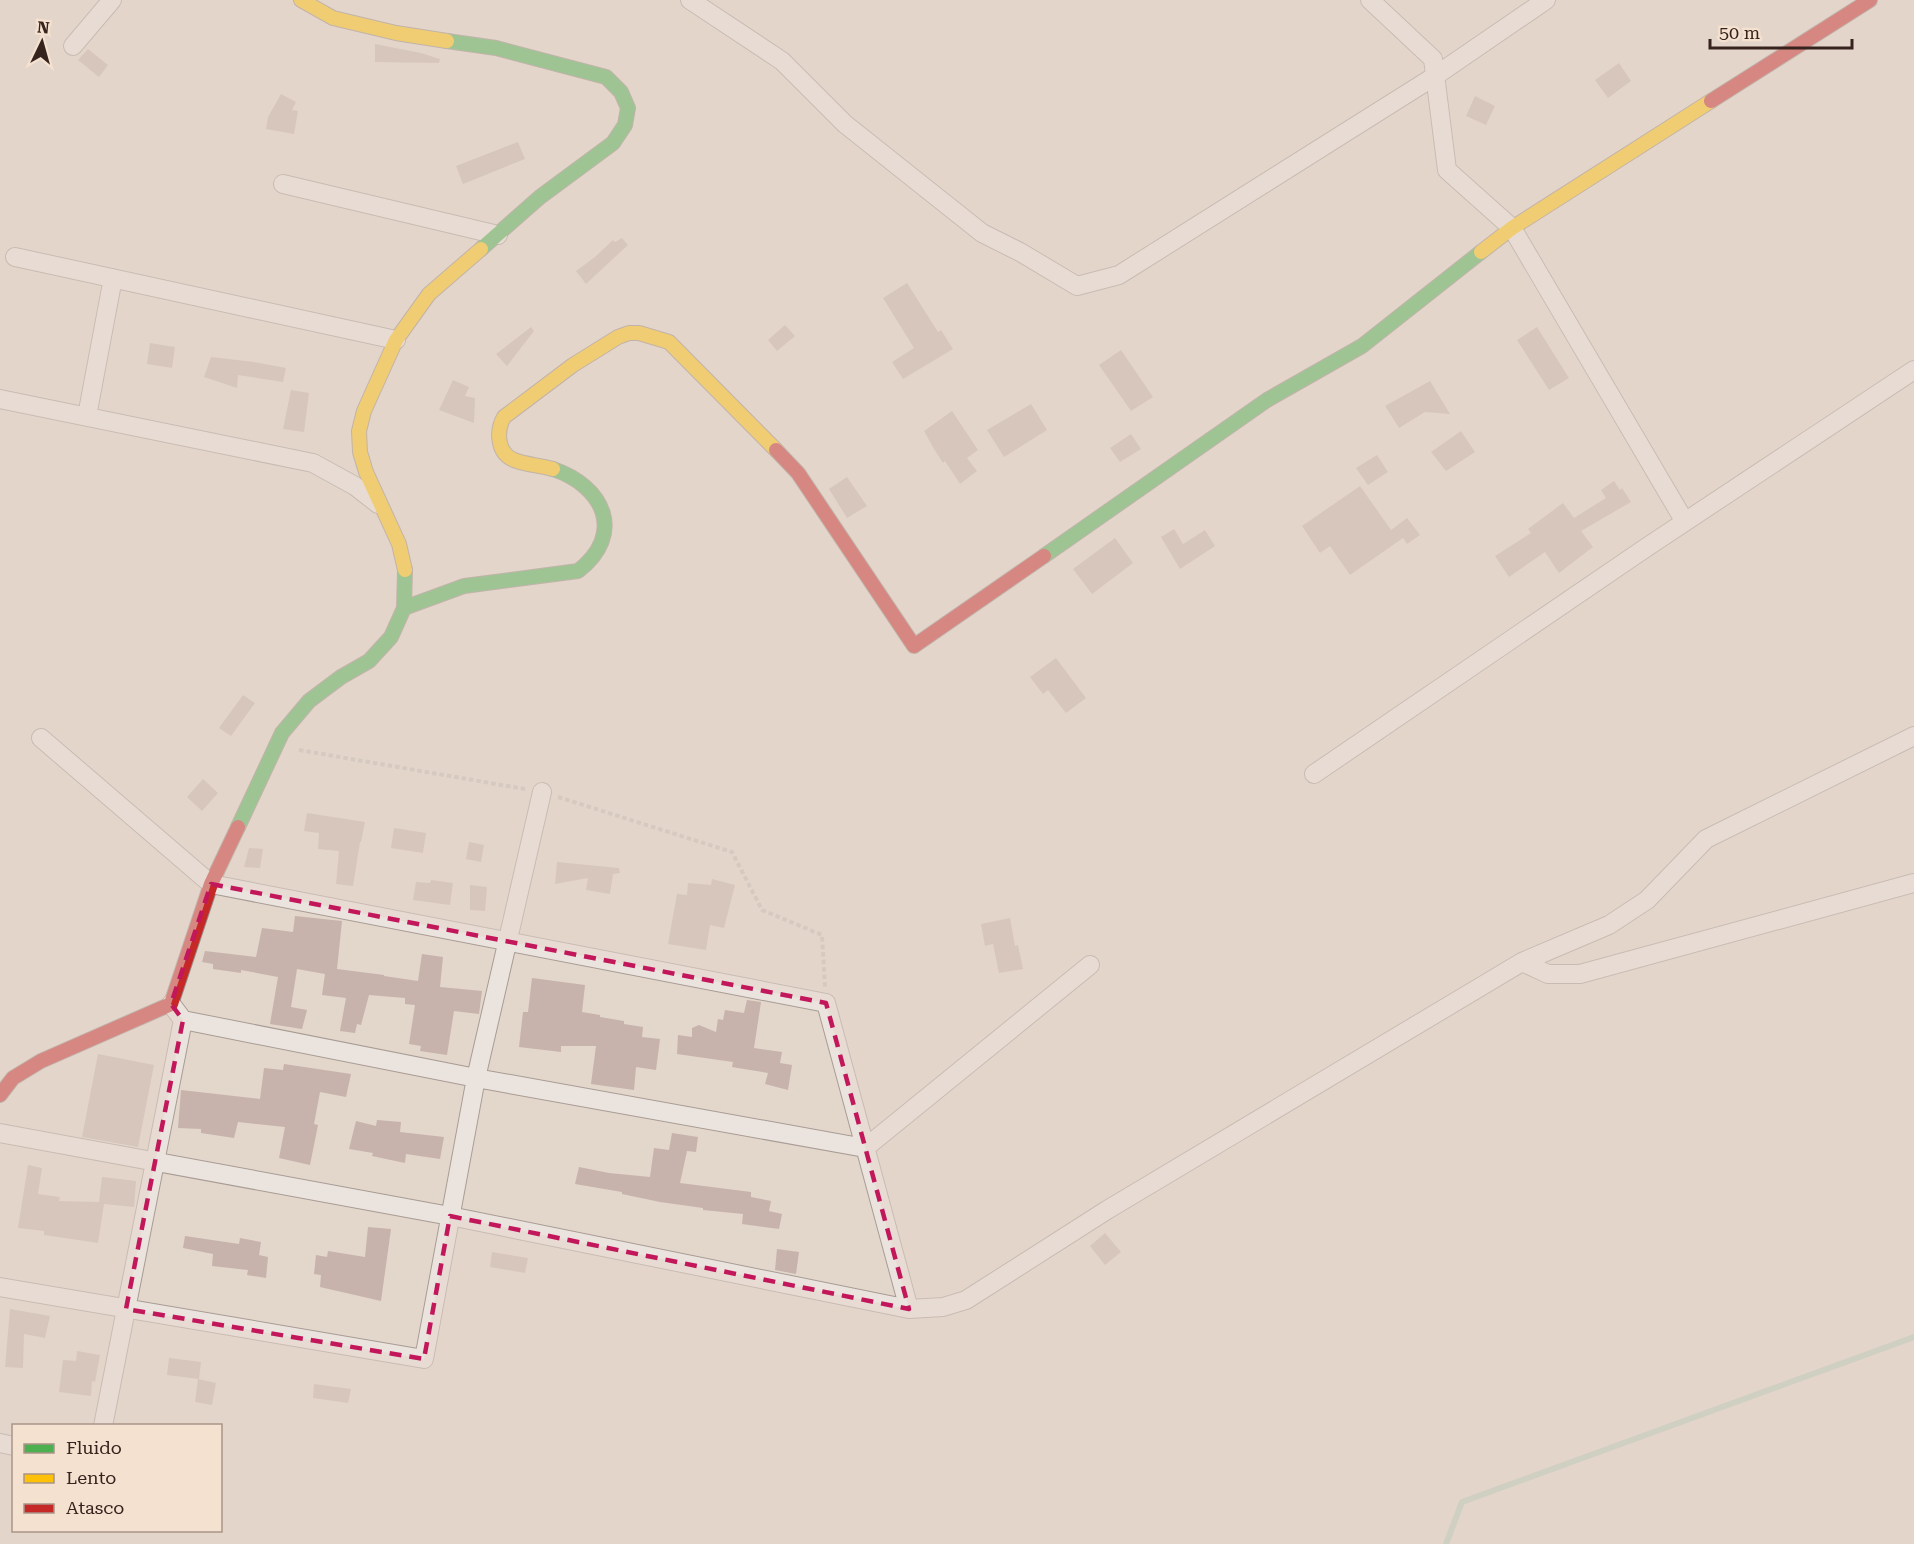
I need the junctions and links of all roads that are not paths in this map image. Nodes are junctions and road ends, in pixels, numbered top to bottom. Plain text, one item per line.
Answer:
1 (112, 0) edge
2 (690, 0) edge
3 (1370, 0) edge
4 (1546, 0) edge
5 (1870, 0) edge
6 (307, 1) edge
7 (73, 46) dead end
8 (1435, 76) junction
9 (283, 184) dead end
10 (1512, 228) junction
11 (498, 234) junction
12 (15, 257) dead end
13 (113, 278) junction
14 (396, 340) junction
15 (1914, 370) edge
16 (0, 399) edge
17 (87, 416) junction
18 (382, 507) junction
19 (1685, 522) junction
20 (404, 608) junction
21 (1914, 736) edge
22 (41, 738) dead end
23 (1314, 774) dead end
24 (542, 792) road end
25 (1914, 883) edge
26 (211, 884) junction
27 (506, 941) junction
28 (1522, 962) junction
29 (1090, 965) dead end
30 (171, 1004) junction
31 (183, 1020) junction
32 (476, 1078) junction
33 (0, 1095) edge
34 (0, 1133) edge
35 (866, 1148) junction
36 (156, 1163) junction
37 (450, 1216) junction
38 (0, 1287) edge
39 (126, 1309) junction
40 (909, 1309) junction
41 (103, 1424) edge

1 - 7 street
2 - 8 street
3 - 8 street
4 - 8 street
5 - 10 street
6 - 11 street
8 - 10 street
9 - 11 street
10 - 19 street
10 - 20 street
11 - 14 street
12 - 13 street
13 - 14 street
13 - 17 street
14 - 18 street
15 - 19 street
16 - 17 street
17 - 18 street
18 - 20 street
19 - 23 street
20 - 26 street
21 - 28 street
22 - 26 street
24 - 27 street
25 - 28 street
26 - 27 street
26 - 30 street
27 - 32 street
27 - 35 street
28 - 40 street
29 - 35 street
30 - 31 street
30 - 33 street
31 - 32 street
31 - 36 street
32 - 35 street
32 - 37 street
34 - 36 street
35 - 40 street
36 - 37 street
36 - 39 street
37 - 39 street
37 - 40 street
38 - 39 street
39 - 41 street

